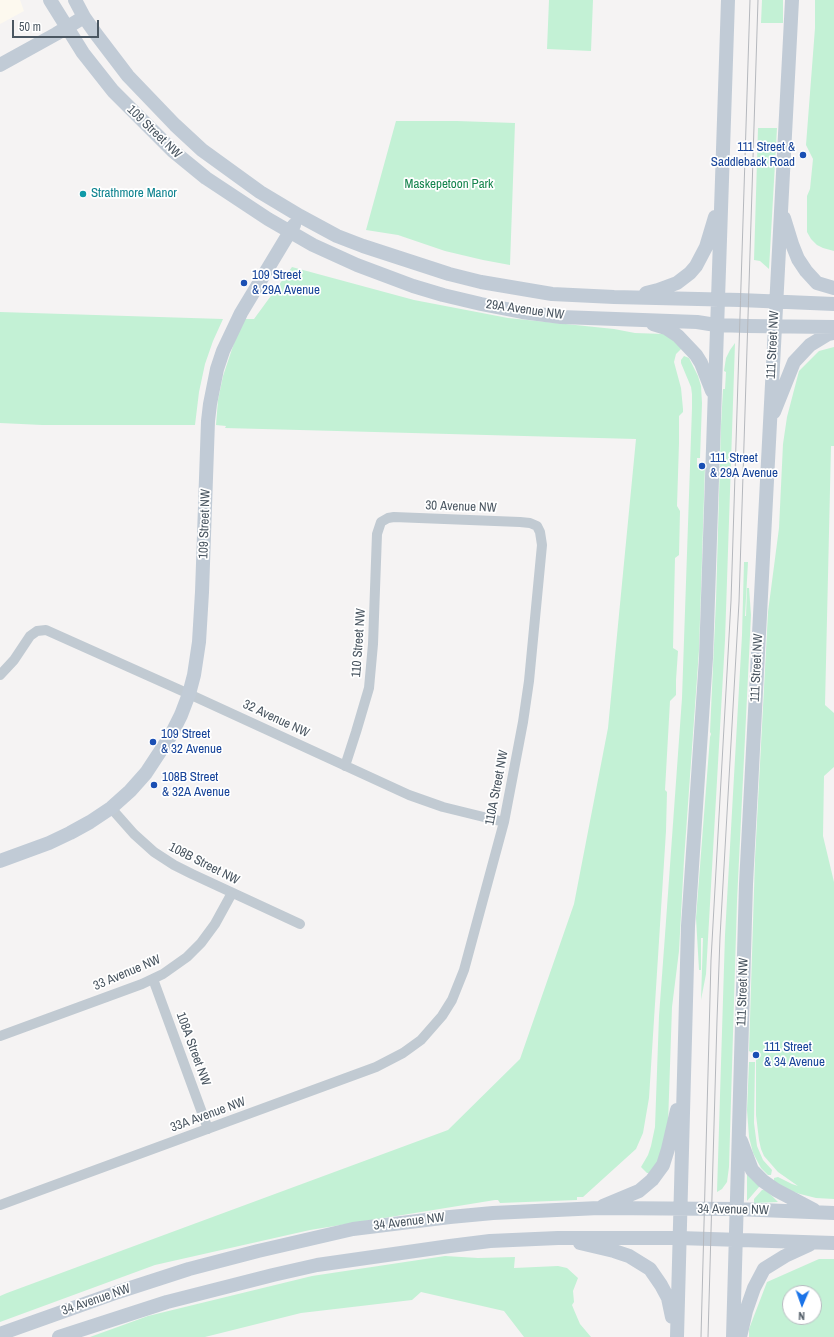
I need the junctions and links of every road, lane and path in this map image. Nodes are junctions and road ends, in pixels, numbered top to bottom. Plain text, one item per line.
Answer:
1 (50, 0) edge
2 (75, 0) edge
3 (728, 0) edge
4 (792, 0) edge
5 (84, 17) junction
6 (67, 28) junction
7 (0, 65) edge
8 (721, 195) junction
9 (781, 208) junction
10 (300, 216) junction
11 (290, 232) junction
12 (834, 288) edge
13 (614, 297) junction
14 (717, 299) junction
15 (775, 302) junction
16 (834, 304) edge
17 (646, 321) junction
18 (716, 325) junction
19 (774, 326) junction
20 (834, 327) edge
21 (834, 333) edge
22 (714, 396) junction
23 (770, 424) junction
24 (384, 520) joint
25 (537, 526) joint
26 (0, 675) edge
27 (189, 694) junction
28 (345, 766) junction
29 (111, 808) junction
30 (504, 822) junction
31 (0, 861) edge
32 (232, 893) junction
33 (300, 924) dead end
34 (153, 979) junction
35 (0, 1036) edge
36 (421, 1040) joint
37 (685, 1057) junction
38 (208, 1129) junction
39 (739, 1134) junction
40 (0, 1205) edge
41 (599, 1208) junction
42 (680, 1209) junction
43 (736, 1209) junction
44 (818, 1212) junction
45 (834, 1213) edge
46 (558, 1238) junction
47 (679, 1238) junction
48 (735, 1240) junction
49 (816, 1243) junction
50 (834, 1243) edge
51 (0, 1334) edge
52 (59, 1337) edge
53 (676, 1337) edge
54 (733, 1337) edge
55 (740, 1337) edge

1 - 6 main road, 109 Street NW
2 - 5 main road, 109 Street NW
3 - 8 main road
4 - 9 main road, 111 Street NW
5 - 6 main road
5 - 10 main road, 109 Street NW
6 - 7 main road
6 - 11 main road, 109 Street NW
8 - 13 main road
8 - 14 main road
9 - 12 main road
9 - 15 main road, 111 Street NW
10 - 11 main road, 109 Street NW
10 - 13 main road, 29A Avenue NW
11 - 17 main road, 29A Avenue NW
11 - 27 main road, 109 Street NW
13 - 14 main road, 29A Avenue NW
14 - 15 main road, 29A Avenue NW
14 - 18 main road
15 - 16 main road, 29A Avenue NW
15 - 19 main road, 111 Street NW
17 - 18 main road, 29A Avenue NW
17 - 22 main road
18 - 19 main road, 29A Avenue NW
18 - 22 main road
19 - 20 main road, 29A Avenue NW
19 - 23 main road, 111 Street NW
21 - 23 main road
22 - 37 main road
23 - 39 main road, 111 Street NW
24 - 25 street, 30 Avenue NW
24 - 28 street, 110 Street NW
25 - 30 street, 110A Street NW
26 - 27 street, 32 Avenue NW
27 - 28 street, 32 Avenue NW
27 - 29 main road, 109 Street NW
28 - 30 street, 32 Avenue NW
29 - 31 main road, 109 Street NW
29 - 32 street, 108B Street NW
30 - 36 street, 110A Street NW
32 - 33 street, 108B Street NW
32 - 34 street, 33 Avenue NW
34 - 35 street, 33 Avenue NW
34 - 38 street, 108A Street NW
36 - 38 street, 33A Avenue NW
37 - 41 main road
37 - 42 main road
38 - 40 street, 33A Avenue NW
39 - 43 main road, 111 Street NW
39 - 44 main road
41 - 42 main road, 34 Avenue NW
41 - 51 main road, 34 Avenue NW
42 - 43 main road, 34 Avenue NW
42 - 47 main road
43 - 44 main road, 34 Avenue NW
43 - 48 main road, 111 Street NW
44 - 45 main road, 34 Avenue NW
46 - 47 main road, 34 Avenue NW
46 - 52 main road, 34 Avenue NW
46 - 53 main road
47 - 48 main road, 34 Avenue NW
47 - 53 main road
48 - 49 main road, 34 Avenue NW
48 - 54 main road, 111 Street NW
49 - 50 main road, 34 Avenue NW
49 - 55 main road

